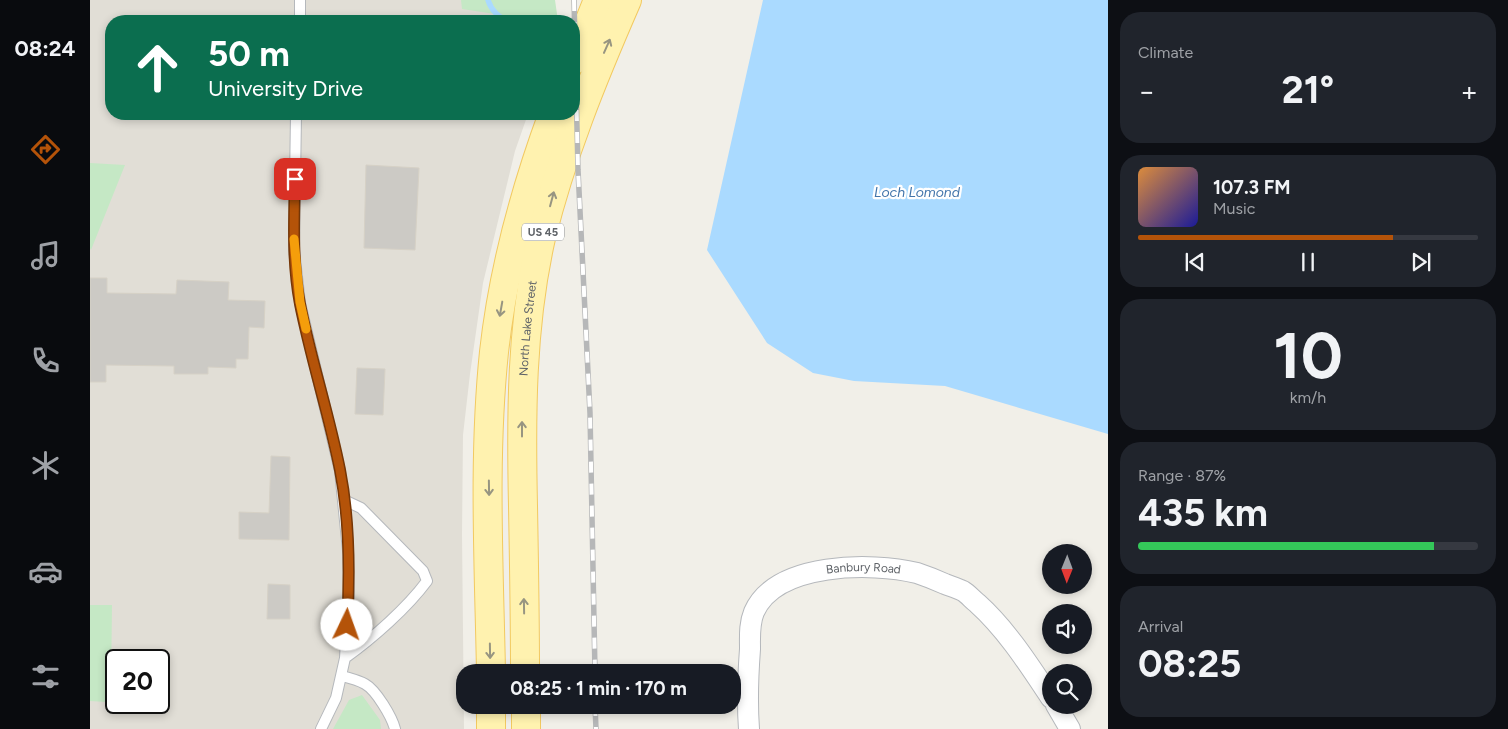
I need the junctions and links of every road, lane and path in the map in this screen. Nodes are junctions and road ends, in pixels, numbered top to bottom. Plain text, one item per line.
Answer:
1 (300, 0) edge
2 (598, 0) edge
3 (627, 0) edge
4 (300, 15) edge
5 (580, 45) edge
6 (580, 115) edge
7 (296, 120) edge
8 (550, 120) edge
9 (578, 120) edge
10 (344, 500) junction
11 (345, 658) junction
12 (491, 664) edge
13 (525, 664) edge
14 (342, 676) junction
15 (1042, 684) edge
16 (491, 714) edge
17 (526, 714) edge
18 (1061, 714) edge
19 (321, 729) edge
20 (395, 729) edge
21 (491, 729) edge
22 (526, 729) edge
23 (749, 729) edge
24 (1070, 729) edge

1 - 4 lane
2 - 5 main road
6 -> 3 main road, North Lake Street / US 45
7 - 10 lane
8 -> 12 main road, US 45
13 -> 9 main road, North Lake Street / US 45
10 - 11 lane
10 - 11 lane
11 - 14 lane
14 - 19 lane
14 - 20 lane
15 - 23 street, Banbury Road
16 - 21 main road
17 - 22 main road
18 - 24 street

